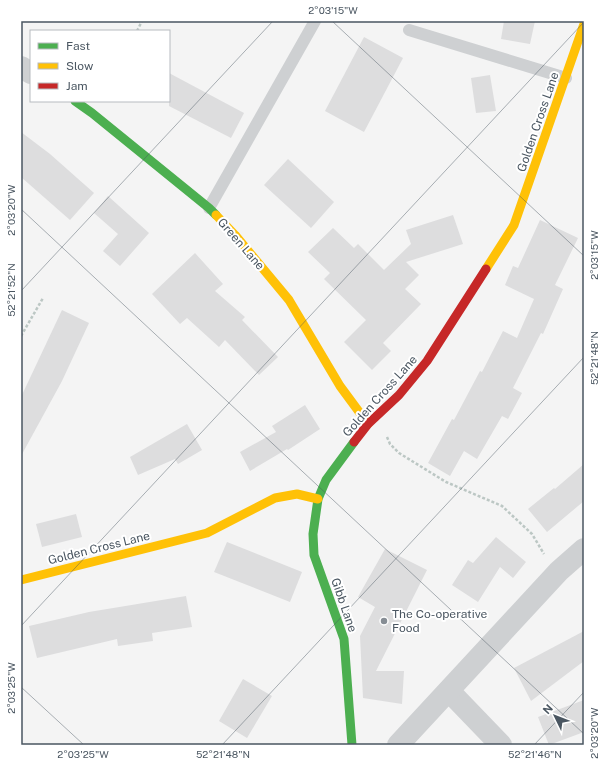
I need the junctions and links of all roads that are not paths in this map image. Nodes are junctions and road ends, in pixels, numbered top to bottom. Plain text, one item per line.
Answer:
1 (315, 21) edge
2 (584, 24) edge
3 (408, 30) dead end
4 (21, 67) edge
5 (30, 72) edge
6 (566, 78) junction
7 (76, 102) edge
8 (209, 208) junction
9 (368, 424) junction
10 (318, 499) junction
11 (584, 549) edge
12 (21, 580) edge
13 (449, 691) junction
14 (352, 745) edge
15 (398, 745) edge
16 (501, 745) edge

1 - 8 lane
2 - 6 main road, Golden Cross Lane
3 - 6 lane
4 - 5 street
6 - 9 main road, Golden Cross Lane
7 - 8 main road, Green Lane
8 - 9 main road, Green Lane
9 - 10 main road, Golden Cross Lane
10 - 12 main road, Golden Cross Lane
10 - 14 main road, Gibb Lane
11 - 13 street
13 - 15 street
13 - 16 street

